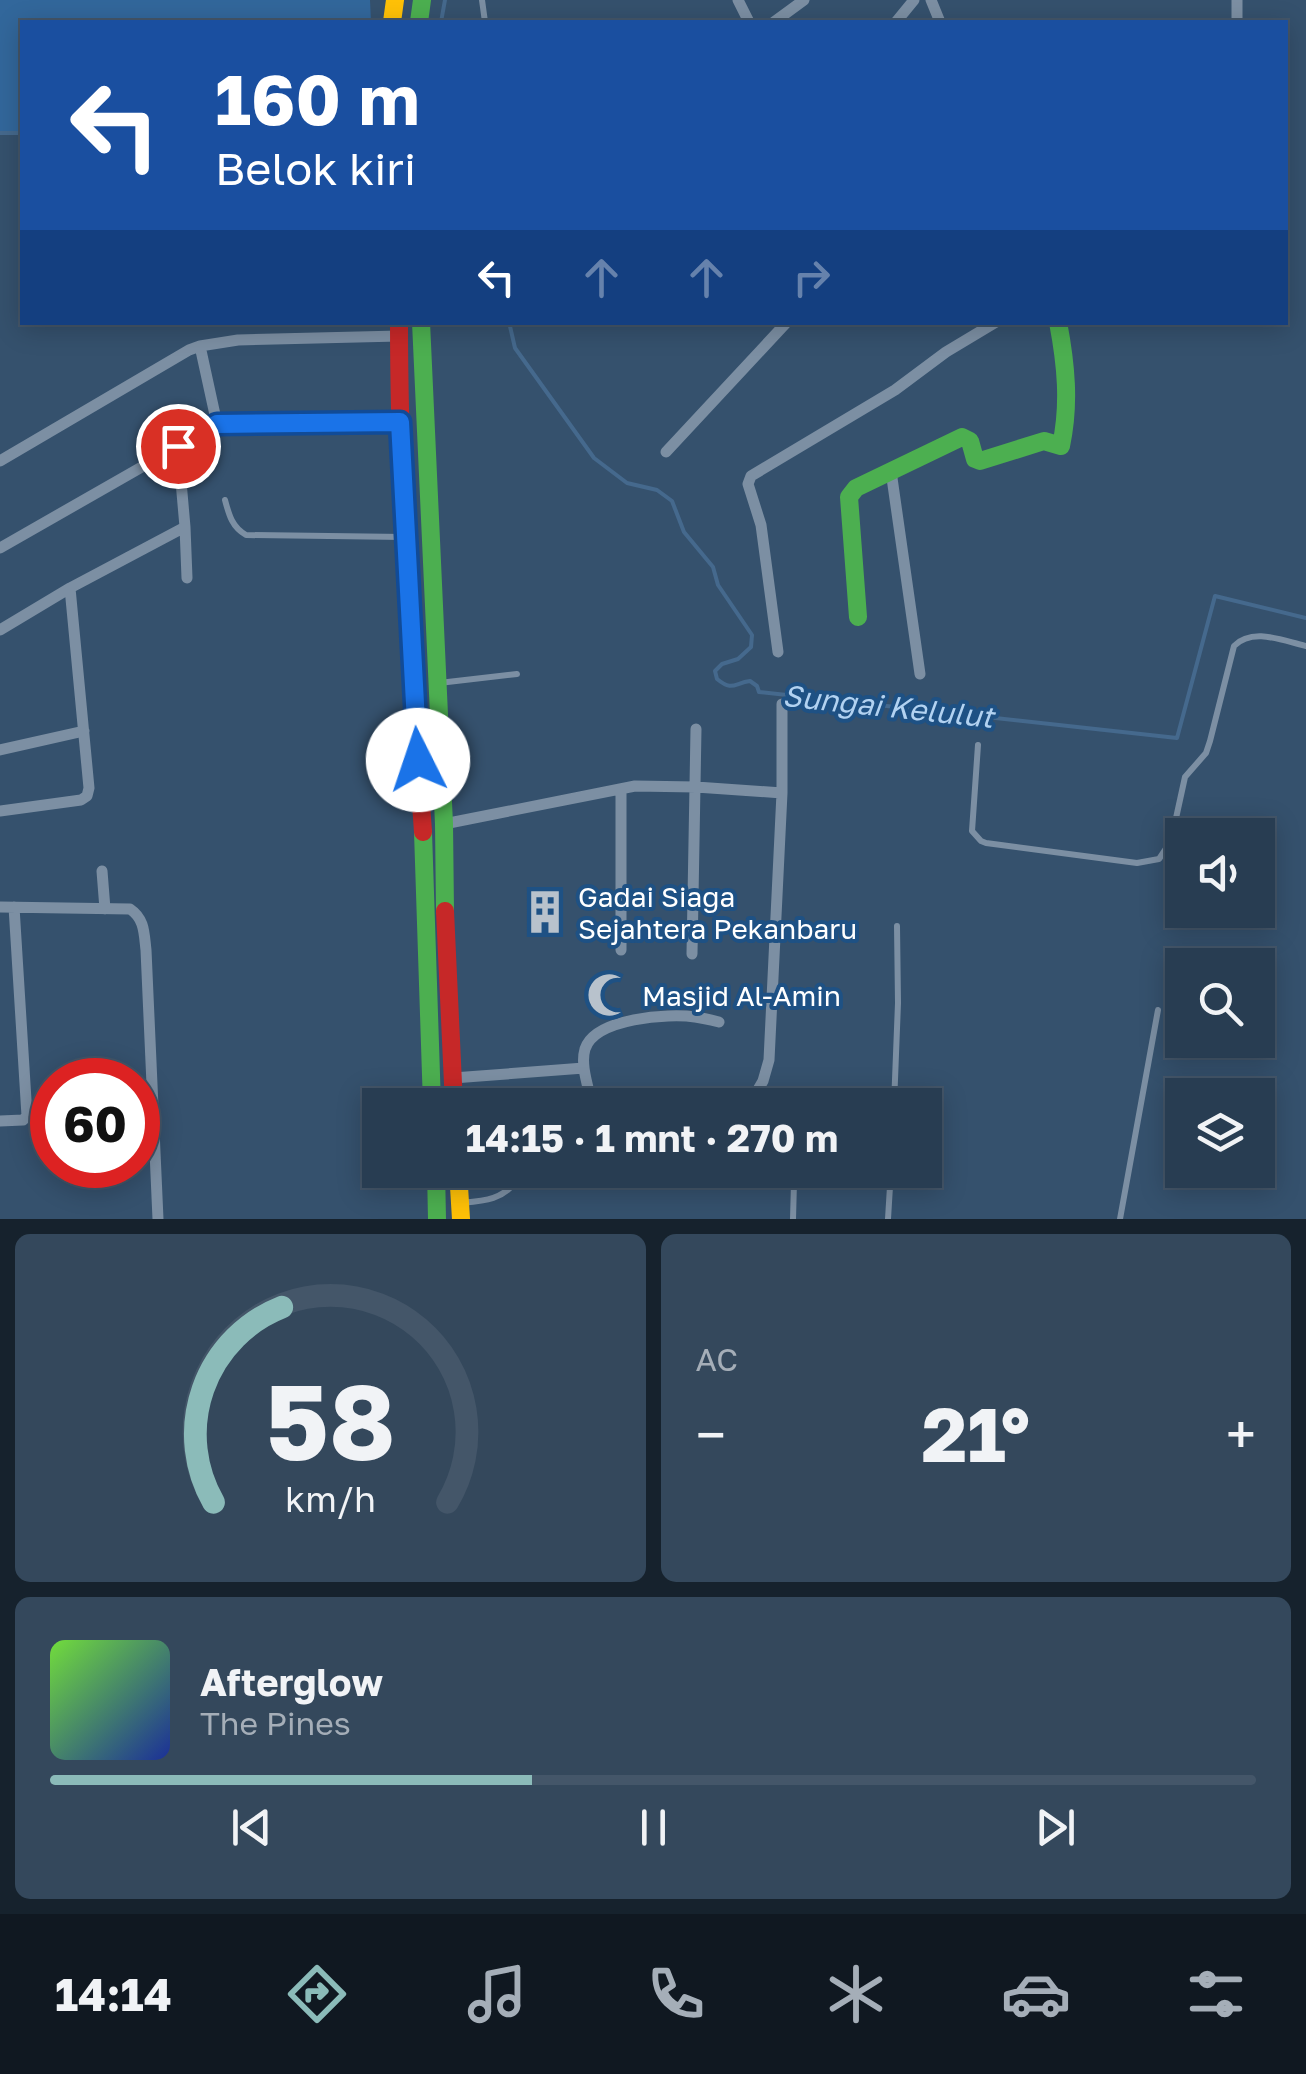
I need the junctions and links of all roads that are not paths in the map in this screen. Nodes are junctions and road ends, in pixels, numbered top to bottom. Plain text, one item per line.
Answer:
1 (804, 0) edge
2 (914, 0) edge
3 (777, 20) edge
4 (898, 20) edge
5 (421, 325) edge
6 (784, 325) edge
7 (991, 325) edge
8 (1059, 325) edge
9 (399, 329) edge
10 (200, 346) junction
11 (400, 422) junction
12 (217, 424) junction
13 (178, 446) junction
14 (666, 452) dead end
15 (0, 461) edge
16 (891, 471) junction
17 (225, 500) dead end
18 (185, 526) junction
19 (406, 538) junction
20 (0, 548) edge
21 (187, 578) dead end
22 (70, 588) junction
23 (858, 617) dead end
24 (0, 630) edge
25 (435, 631) junction
26 (410, 633) junction
27 (1306, 646) edge
28 (778, 652) dead end
29 (517, 674) dead end
30 (920, 674) dead end
31 (438, 684) junction
32 (782, 704) dead end
33 (696, 729) dead end
34 (84, 731) junction
35 (978, 745) dead end
36 (0, 750) edge
37 (696, 787) junction
38 (620, 789) junction
39 (782, 794) junction
40 (0, 811) edge
41 (444, 824) junction
42 (102, 871) dead end
43 (0, 907) edge
44 (14, 908) junction
45 (105, 909) junction
46 (897, 926) dead end
47 (620, 950) dead end
48 (692, 954) dead end
49 (1158, 1010) dead end
50 (719, 1022) dead end
51 (584, 1068) junction
52 (452, 1078) junction
53 (431, 1088) edge
54 (453, 1088) edge
55 (588, 1088) edge
56 (760, 1088) edge
57 (895, 1088) edge
58 (0, 1122) edge
59 (436, 1188) edge
60 (510, 1188) edge
61 (794, 1188) edge
62 (890, 1188) edge
63 (460, 1211) edge
64 (158, 1219) edge
65 (437, 1219) edge
66 (793, 1219) edge
67 (888, 1219) edge
68 (1120, 1219) edge

1 - 3 street
2 - 4 street
5 - 25 main road
6 - 14 street
7 - 28 street
8 - 16 main road
9 - 10 street
9 - 11 main road
10 - 12 street
10 - 15 street
11 - 12 street
11 - 19 main road
12 - 13 street
13 - 18 street
13 - 20 street
16 - 23 main road
16 - 30 street
17 - 19 lane
18 - 21 street
18 - 22 street
19 - 26 main road
22 - 24 street
22 - 34 street
25 - 26 main road
25 - 31 main road
26 - 53 main road
27 - 35 lane
29 - 31 lane
31 - 41 main road
32 - 39 street
33 - 37 street
34 - 36 street
34 - 40 street
37 - 38 street
37 - 39 street
37 - 48 street
38 - 41 street
38 - 47 street
39 - 56 street
41 - 52 main road
42 - 45 street
43 - 44 street
44 - 45 street
44 - 58 street
45 - 64 street
46 - 57 lane
49 - 68 lane
50 - 51 street
51 - 52 street
51 - 55 street
52 - 54 main road
59 - 65 main road
60 - 63 lane
61 - 66 lane
62 - 67 lane

